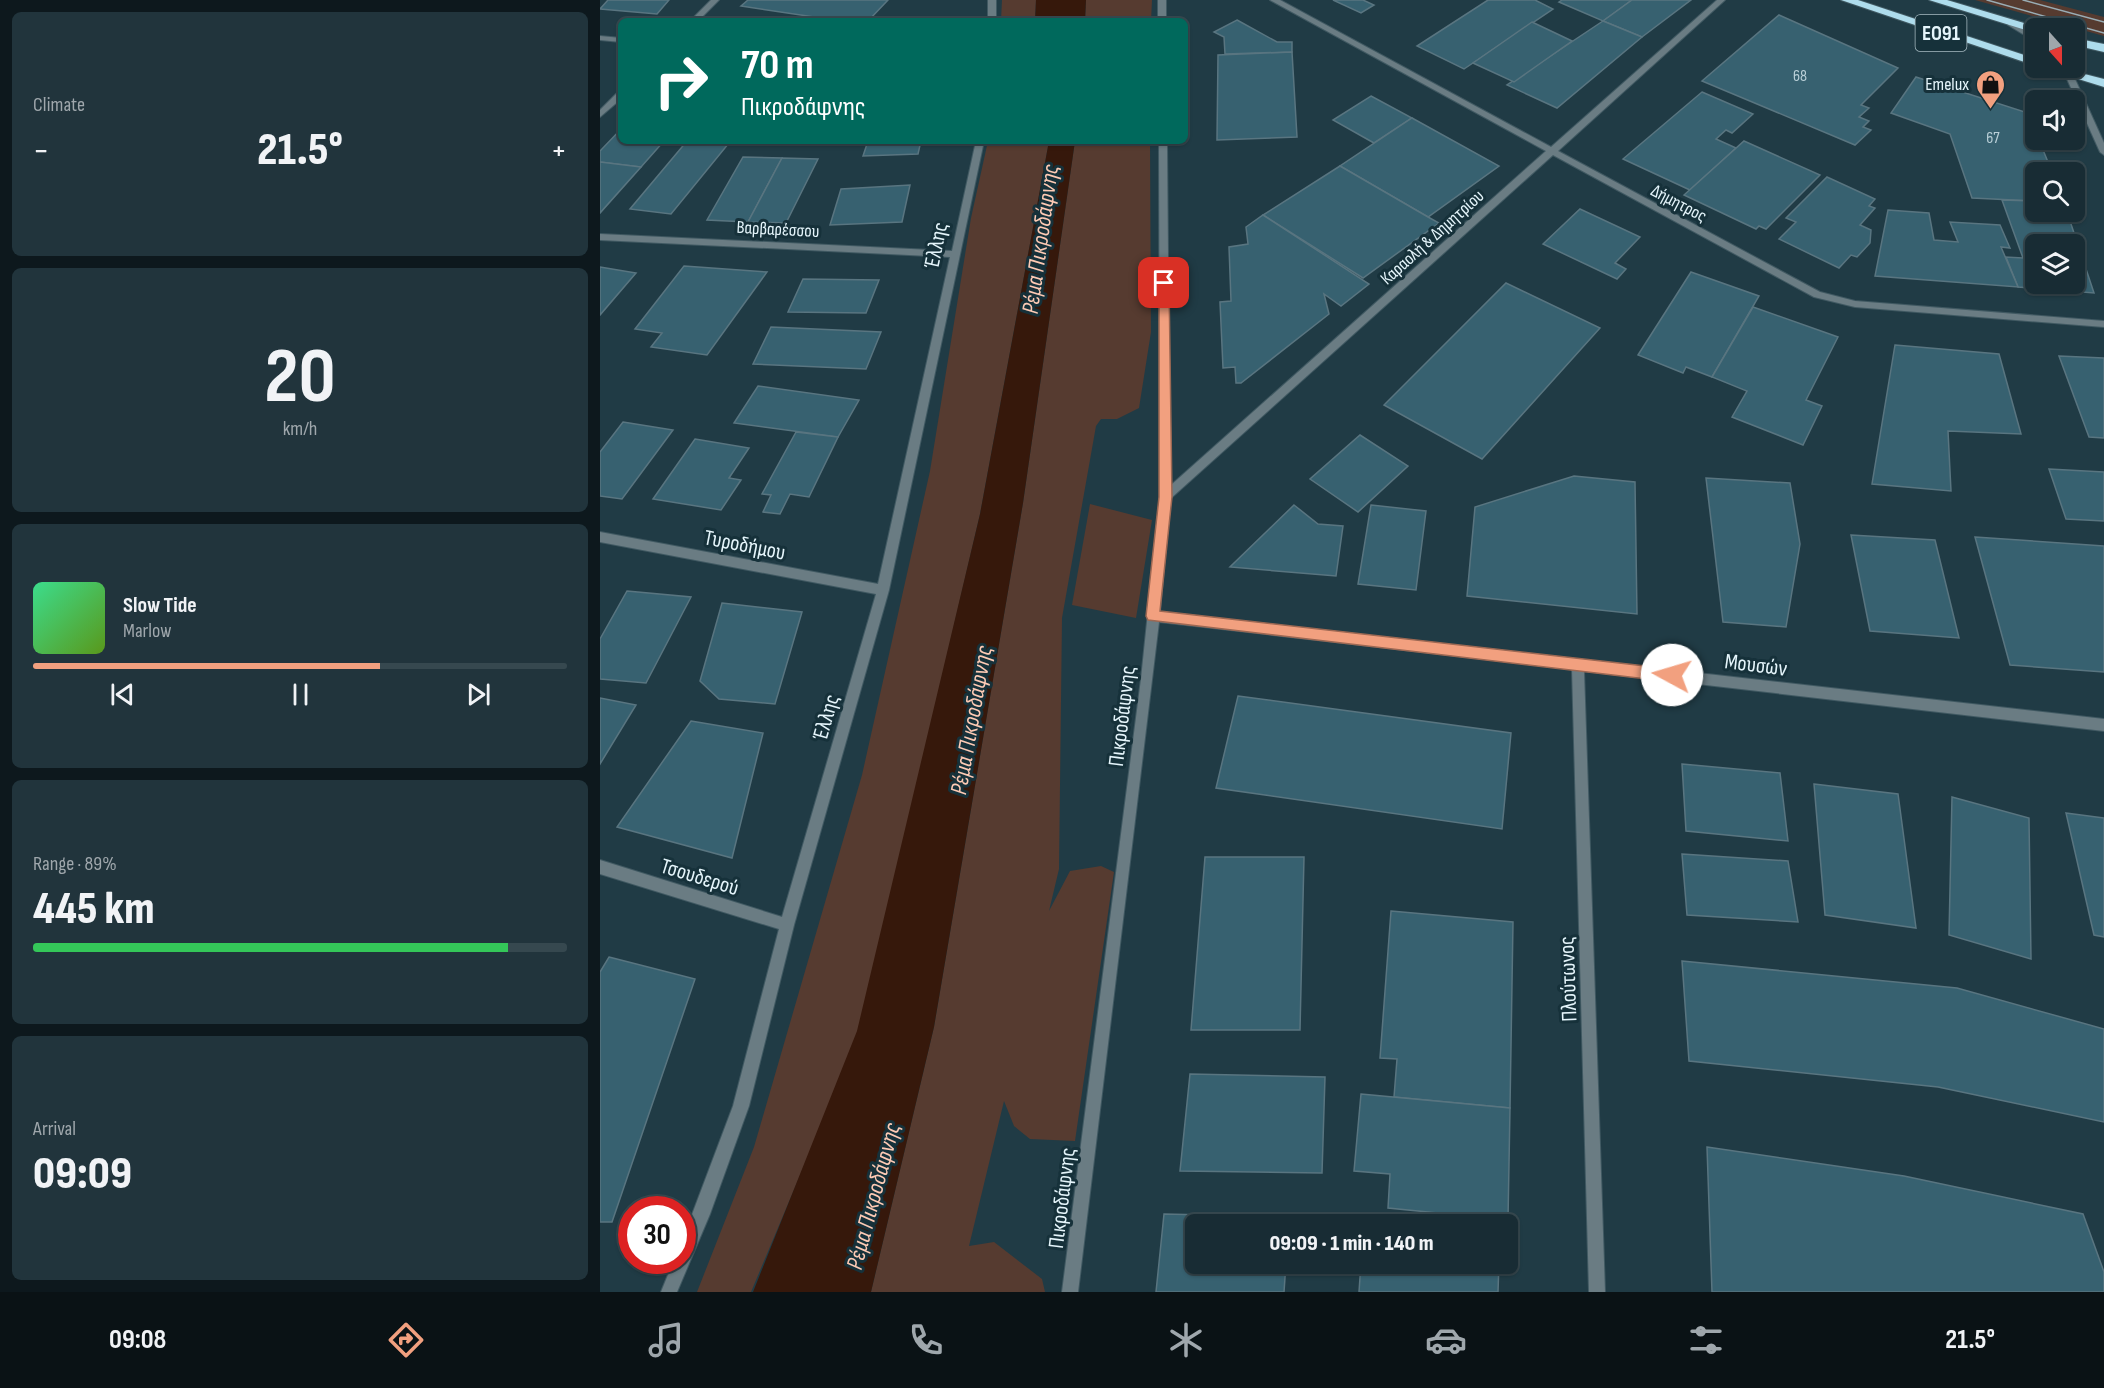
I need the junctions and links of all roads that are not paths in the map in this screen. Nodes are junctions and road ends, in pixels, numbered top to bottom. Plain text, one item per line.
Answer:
1 (715, 0) edge
2 (992, 0) edge
3 (1162, 0) edge
4 (1274, 0) edge
5 (1720, 0) edge
6 (1847, 0) edge
7 (1935, 0) edge
8 (697, 18) edge
9 (992, 18) edge
10 (1162, 18) edge
11 (2011, 23) junction
12 (2025, 27) edge
13 (2025, 33) edge
14 (600, 38) edge
15 (618, 40) edge
16 (2085, 44) edge
17 (2104, 48) edge
18 (2025, 59) edge
19 (2085, 77) edge
20 (2071, 78) edge
21 (2104, 83) edge
22 (618, 97) edge
23 (600, 115) edge
24 (979, 144) edge
25 (1163, 144) edge
26 (2104, 152) edge
27 (1551, 153) junction
28 (600, 237) edge
29 (955, 254) junction
30 (2104, 324) edge
31 (1166, 497) junction
32 (600, 537) edge
33 (883, 590) junction
34 (1153, 616) junction
35 (1578, 665) junction
36 (2104, 725) edge
37 (600, 867) edge
38 (787, 925) junction
39 (669, 1292) edge
40 (1070, 1292) edge
41 (1597, 1292) edge

1 - 8 street
2 - 9 street
3 - 10 street
4 - 27 street, Δήμητρος
5 - 27 street, Καραολή & Δημητρίου
6 - 18 highway, ΕΟ91
7 - 11 highway, ΕΟ91
11 - 12 highway, ΕΟ91
11 - 13 street
14 - 15 street
16 - 17 highway
19 - 21 highway
20 - 26 street
22 - 23 street
24 - 29 street, Έλλης
25 - 31 street, Πικροδάφνης
27 - 30 street, Δήμητρος
27 - 31 street, Καραολή & Δημητρίου
28 - 29 street, Βαρβαρέσσου
29 - 33 street, Έλλης
31 - 34 street, Πικροδάφνης
32 - 33 street, Τυροδήμου
33 - 38 street, Έλλης
34 - 35 street, Μουσών
34 - 40 street, Πικροδάφνης
35 - 36 street, Μουσών
35 - 41 street, Πλούτωνος
37 - 38 street, Τσουδερού
38 - 39 street, Έλλης

